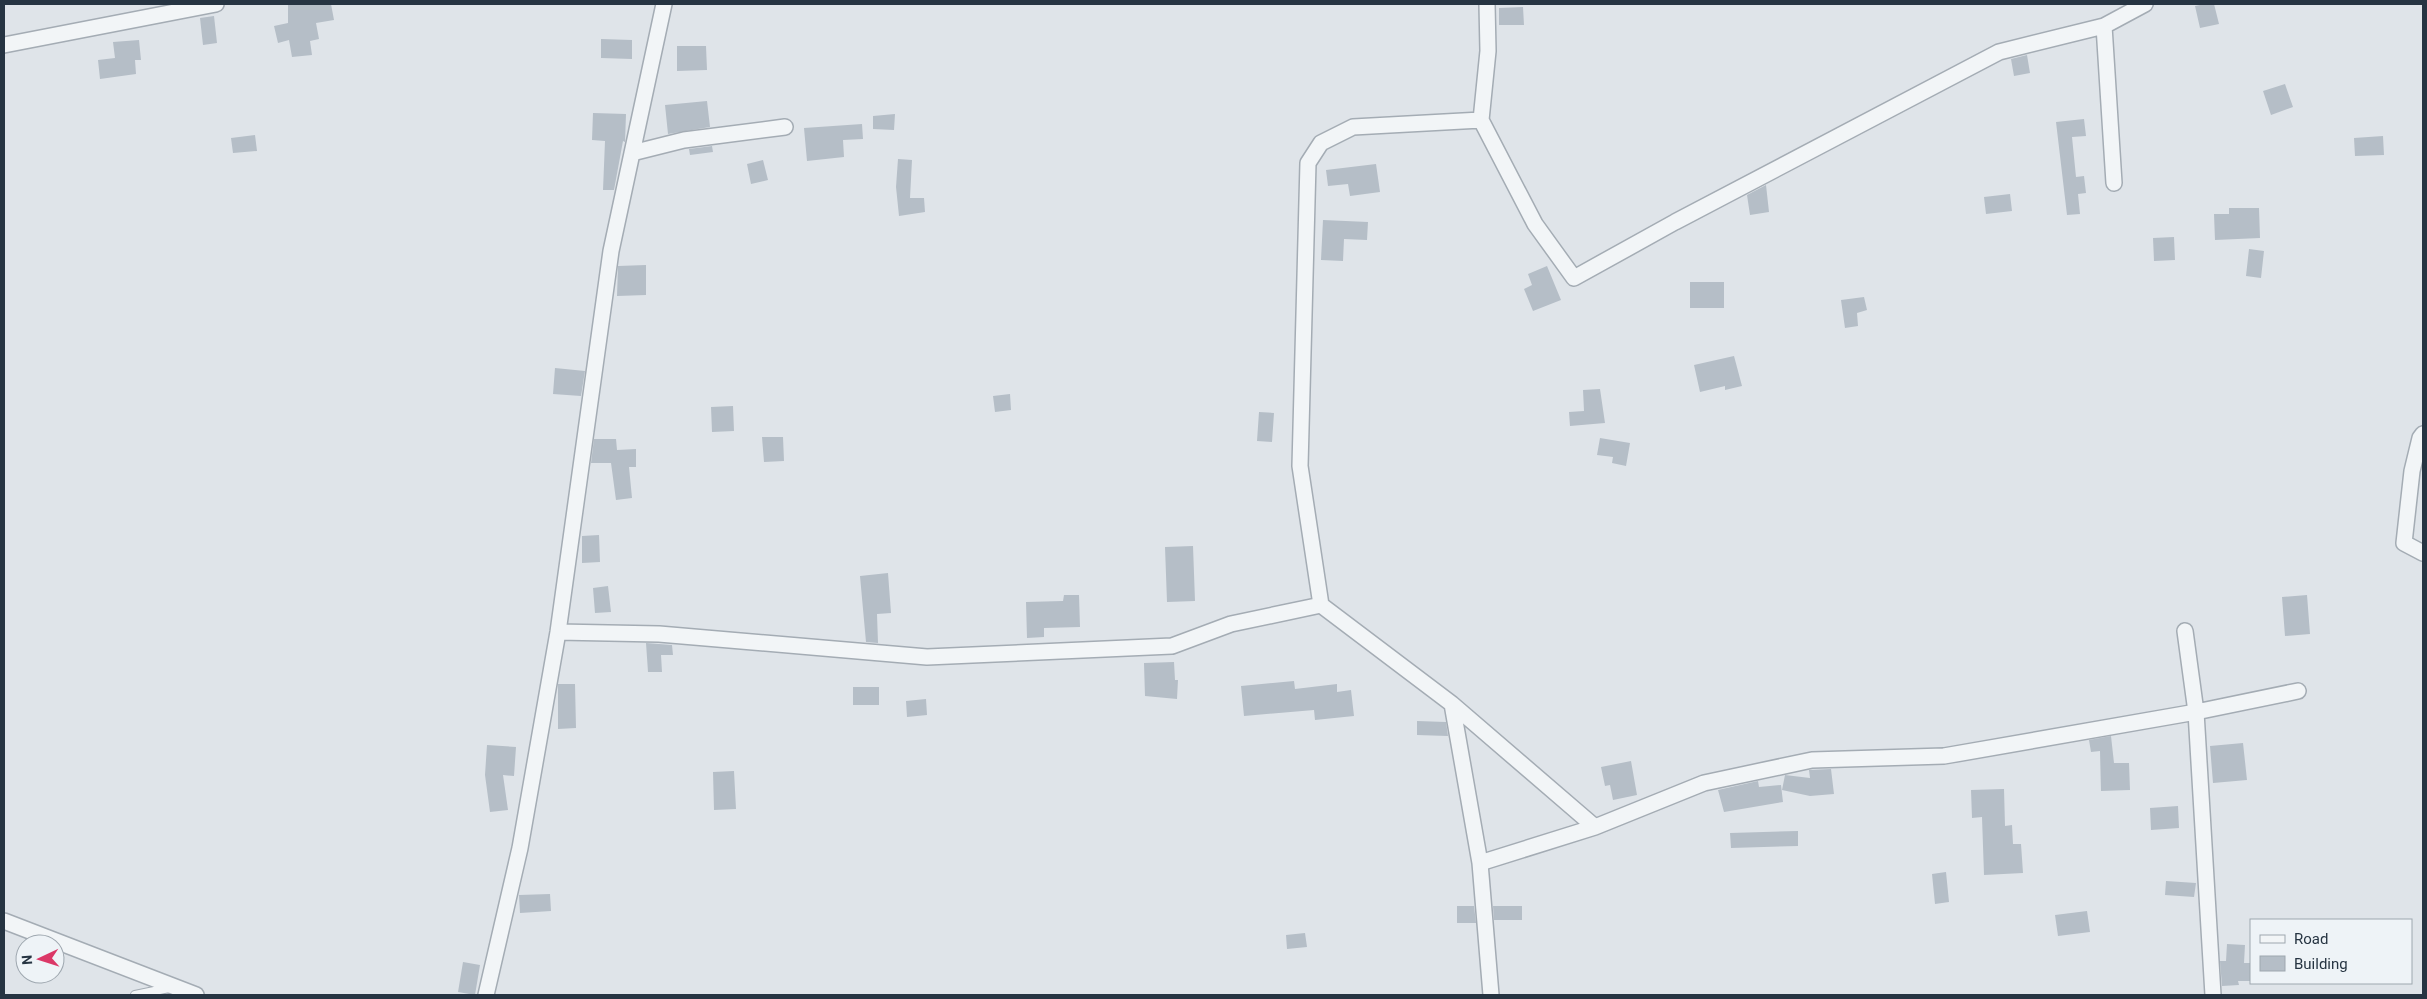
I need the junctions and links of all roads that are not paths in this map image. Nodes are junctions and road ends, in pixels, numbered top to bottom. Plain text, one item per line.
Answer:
1 (216, 4) edge
2 (664, 4) edge
3 (1488, 4) edge
4 (2145, 4) edge
5 (2104, 26) junction
6 (4, 45) edge
7 (1481, 120) junction
8 (785, 127) dead end
9 (632, 153) junction
10 (2114, 183) dead end
11 (2423, 434) edge
12 (2423, 552) edge
13 (1321, 605) junction
14 (2185, 631) dead end
15 (558, 632) junction
16 (2298, 692) dead end
17 (1452, 704) junction
18 (2196, 712) junction
19 (1595, 827) junction
20 (1480, 863) junction
21 (4, 921) edge
22 (174, 986) junction
23 (135, 995) edge
24 (196, 995) edge
25 (486, 995) edge
26 (1491, 995) edge
27 (2213, 995) edge

1 - 6 street
2 - 9 street
3 - 7 street
4 - 5 street
5 - 7 street
5 - 10 street
7 - 13 street
8 - 9 street
9 - 15 street
11 - 12 street
13 - 15 street
13 - 17 street
14 - 18 street
15 - 25 street
16 - 18 street
17 - 19 street
17 - 20 street
18 - 19 street
18 - 27 street
19 - 20 street
20 - 26 street
21 - 22 street
22 - 23 lane
22 - 24 street

